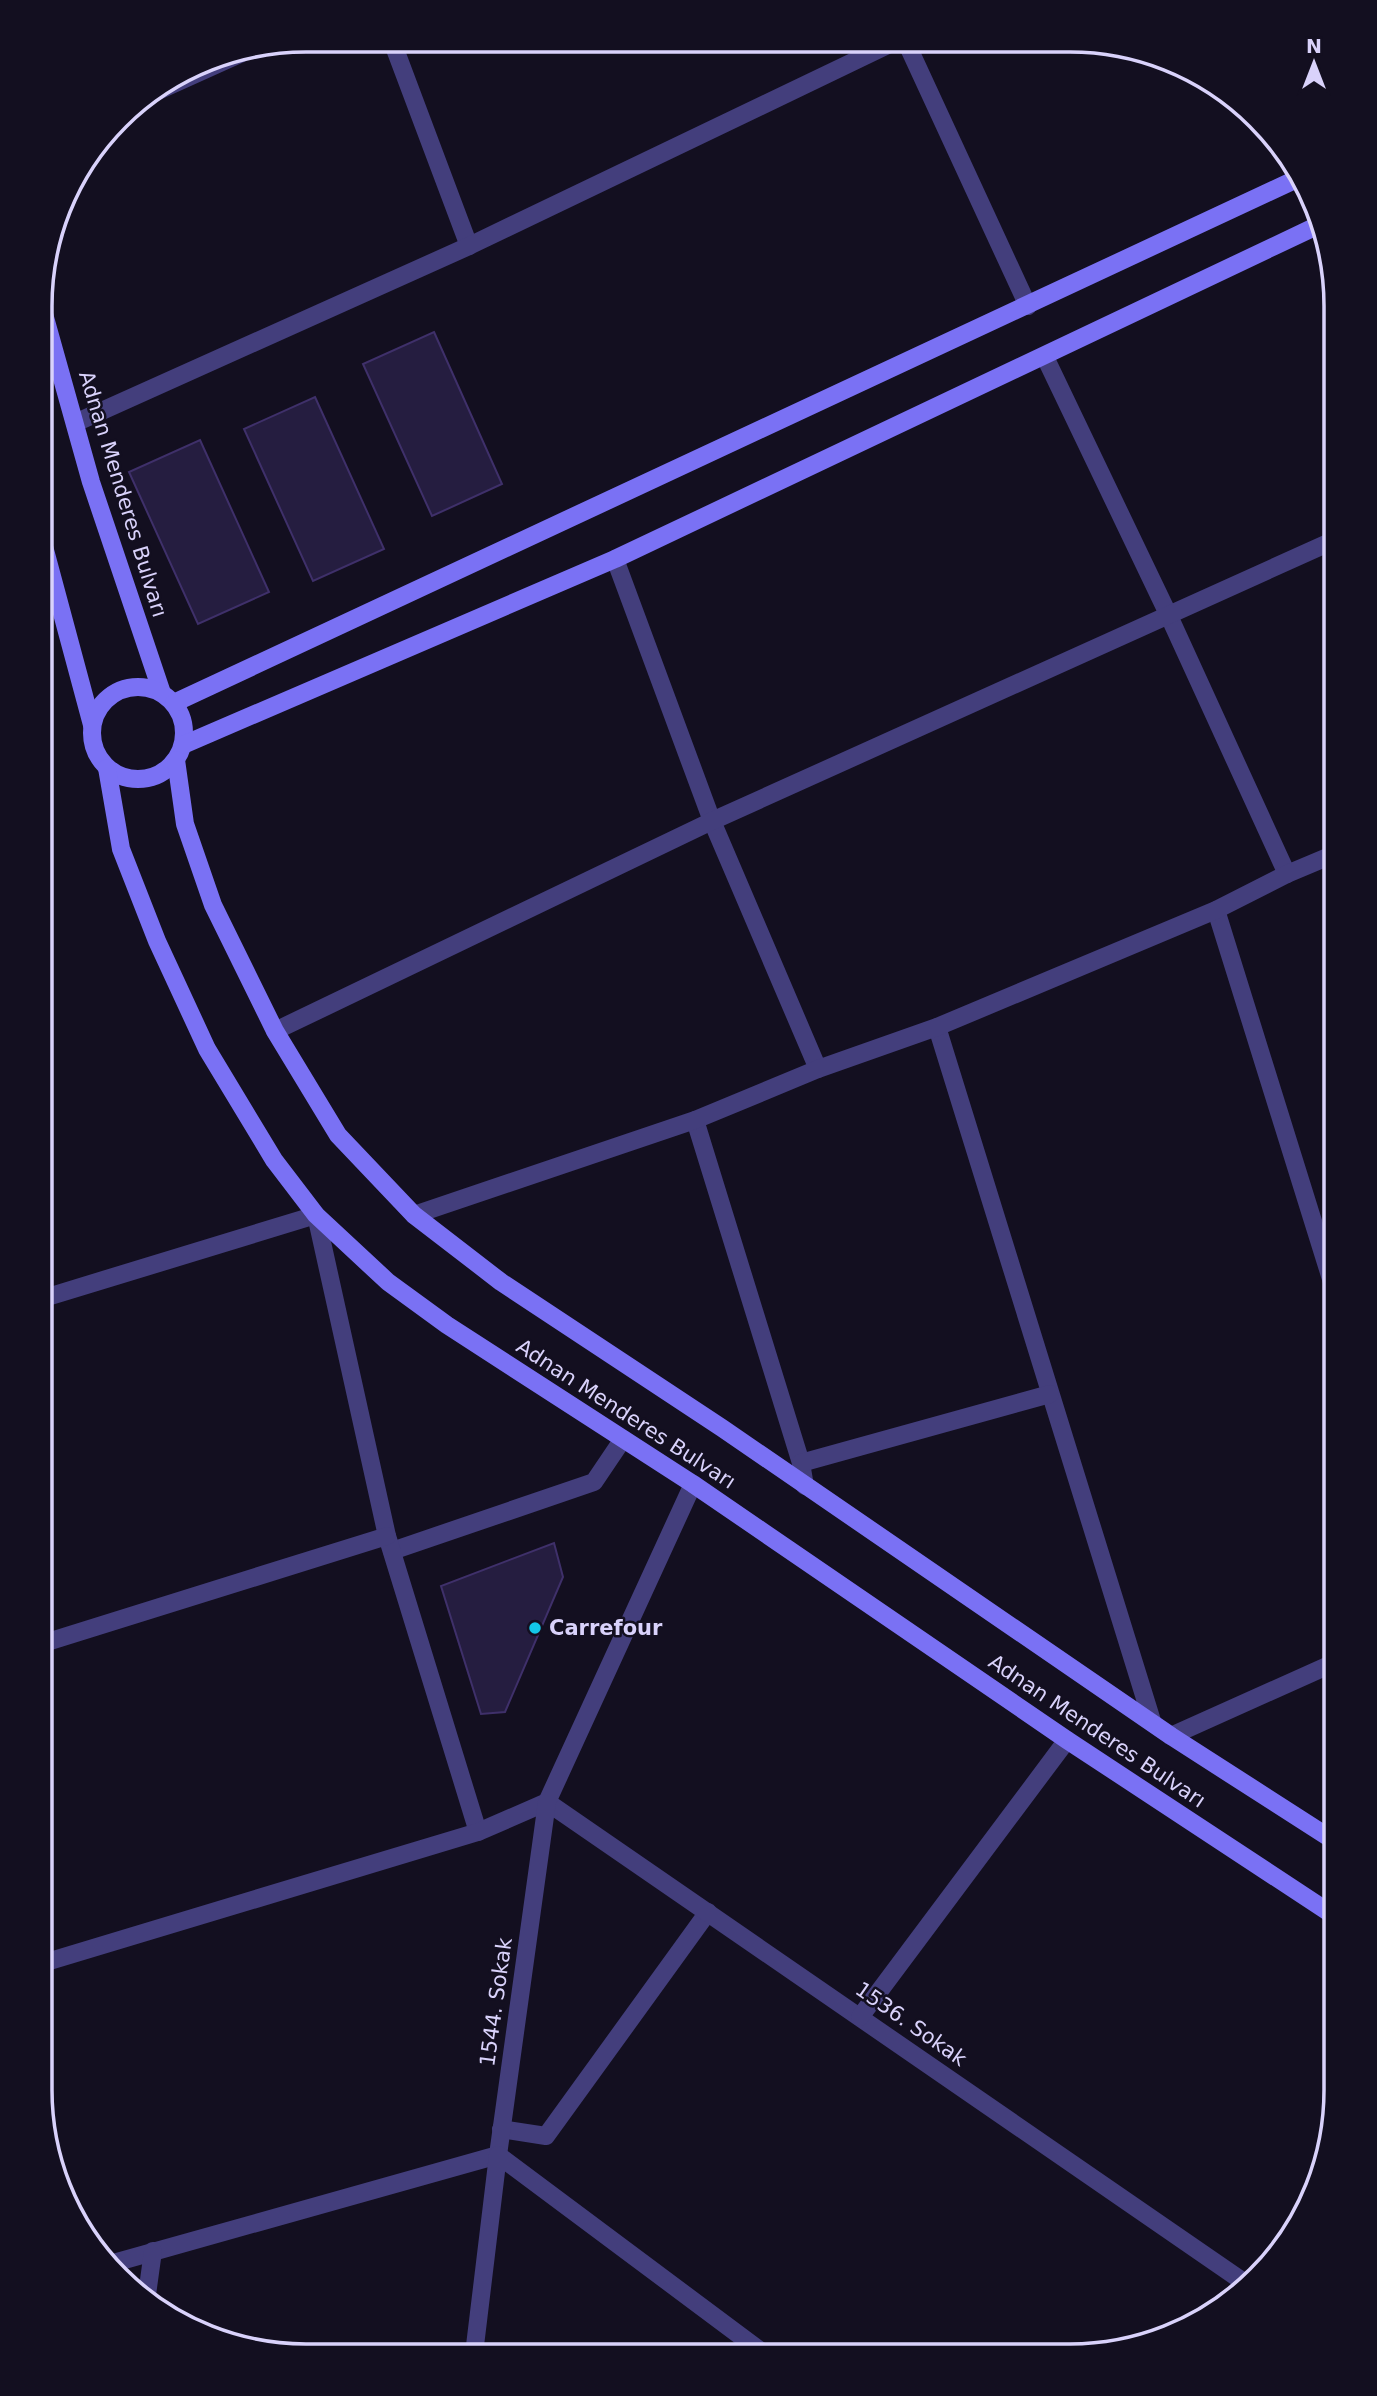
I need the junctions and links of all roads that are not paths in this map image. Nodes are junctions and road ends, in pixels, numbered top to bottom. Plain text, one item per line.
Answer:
1 (396, 52) edge
2 (873, 52) edge
3 (911, 52) edge
4 (1291, 182) edge
5 (1312, 228) edge
6 (468, 246) junction
7 (1028, 306) junction
8 (52, 340) edge
9 (1045, 356) junction
10 (75, 423) junction
11 (1324, 545) edge
12 (615, 559) junction
13 (52, 576) edge
14 (1169, 616) junction
15 (168, 698) junction
16 (92, 724) junction
17 (179, 752) junction
18 (107, 768) junction
19 (712, 821) junction
20 (1324, 858) edge
21 (1287, 874) junction
22 (1216, 911) junction
23 (937, 1027) junction
24 (275, 1031) junction
25 (818, 1069) junction
26 (695, 1120) junction
27 (316, 1215) junction
28 (414, 1215) junction
29 (1324, 1257) edge
30 (52, 1296) edge
31 (1051, 1394) junction
32 (623, 1439) junction
33 (801, 1462) junction
34 (693, 1484) junction
35 (805, 1486) junction
36 (390, 1544) junction
37 (52, 1641) edge
38 (1324, 1667) edge
39 (1152, 1721) junction
40 (1171, 1736) junction
41 (1067, 1740) junction
42 (547, 1802) junction
43 (478, 1832) junction
44 (1324, 1834) edge
45 (1324, 1909) edge
46 (708, 1912) junction
47 (52, 1960) edge
48 (860, 2017) junction
49 (502, 2129) junction
50 (498, 2155) junction
51 (153, 2251) junction
52 (120, 2261) edge
53 (1239, 2279) edge
54 (148, 2288) edge
55 (475, 2344) edge
56 (751, 2344) edge

1 - 6 street
2 - 6 street
3 - 7 street
4 - 7 main road
5 - 9 main road
6 - 10 street
7 - 15 main road
8 - 10 main road, Adnan Menderes Bulvarı
9 - 12 main road
9 - 14 street
10 - 15 main road, Adnan Menderes Bulvarı
11 - 14 street
12 - 17 main road
12 - 19 street
13 - 16 main road
14 - 19 street
14 - 21 street
15 - 16 main road
15 - 17 main road
16 - 18 main road
17 - 18 main road
17 - 24 main road, Adnan Menderes Bulvarı
18 - 27 main road, Adnan Menderes Bulvarı
19 - 24 street
19 - 25 street
20 - 21 street
21 - 22 street
22 - 23 street
22 - 29 street
23 - 25 street
23 - 31 street
24 - 28 main road, Adnan Menderes Bulvarı
25 - 26 street
26 - 28 street
26 - 33 street
27 - 30 street
27 - 32 main road, Adnan Menderes Bulvarı
27 - 36 street
28 - 35 main road, Adnan Menderes Bulvarı
31 - 33 street
31 - 39 street
32 - 34 main road, Adnan Menderes Bulvarı
32 - 36 street
33 - 35 street
34 - 41 main road, Adnan Menderes Bulvarı
34 - 42 street, 1544. Sokak
35 - 39 main road, Adnan Menderes Bulvarı
36 - 37 street
36 - 43 street
38 - 40 street
39 - 40 main road, Adnan Menderes Bulvarı
40 - 44 main road, Adnan Menderes Bulvarı
41 - 45 main road, Adnan Menderes Bulvarı
41 - 48 street
42 - 43 street
42 - 46 street, 1536. Sokak
42 - 49 street, 1544. Sokak
43 - 47 street
46 - 48 street, 1536. Sokak
46 - 49 street
48 - 53 street, 1536. Sokak
49 - 50 street, 1544. Sokak
50 - 51 street
50 - 55 street, 1544. Sokak
50 - 56 street
51 - 52 street
51 - 54 street

